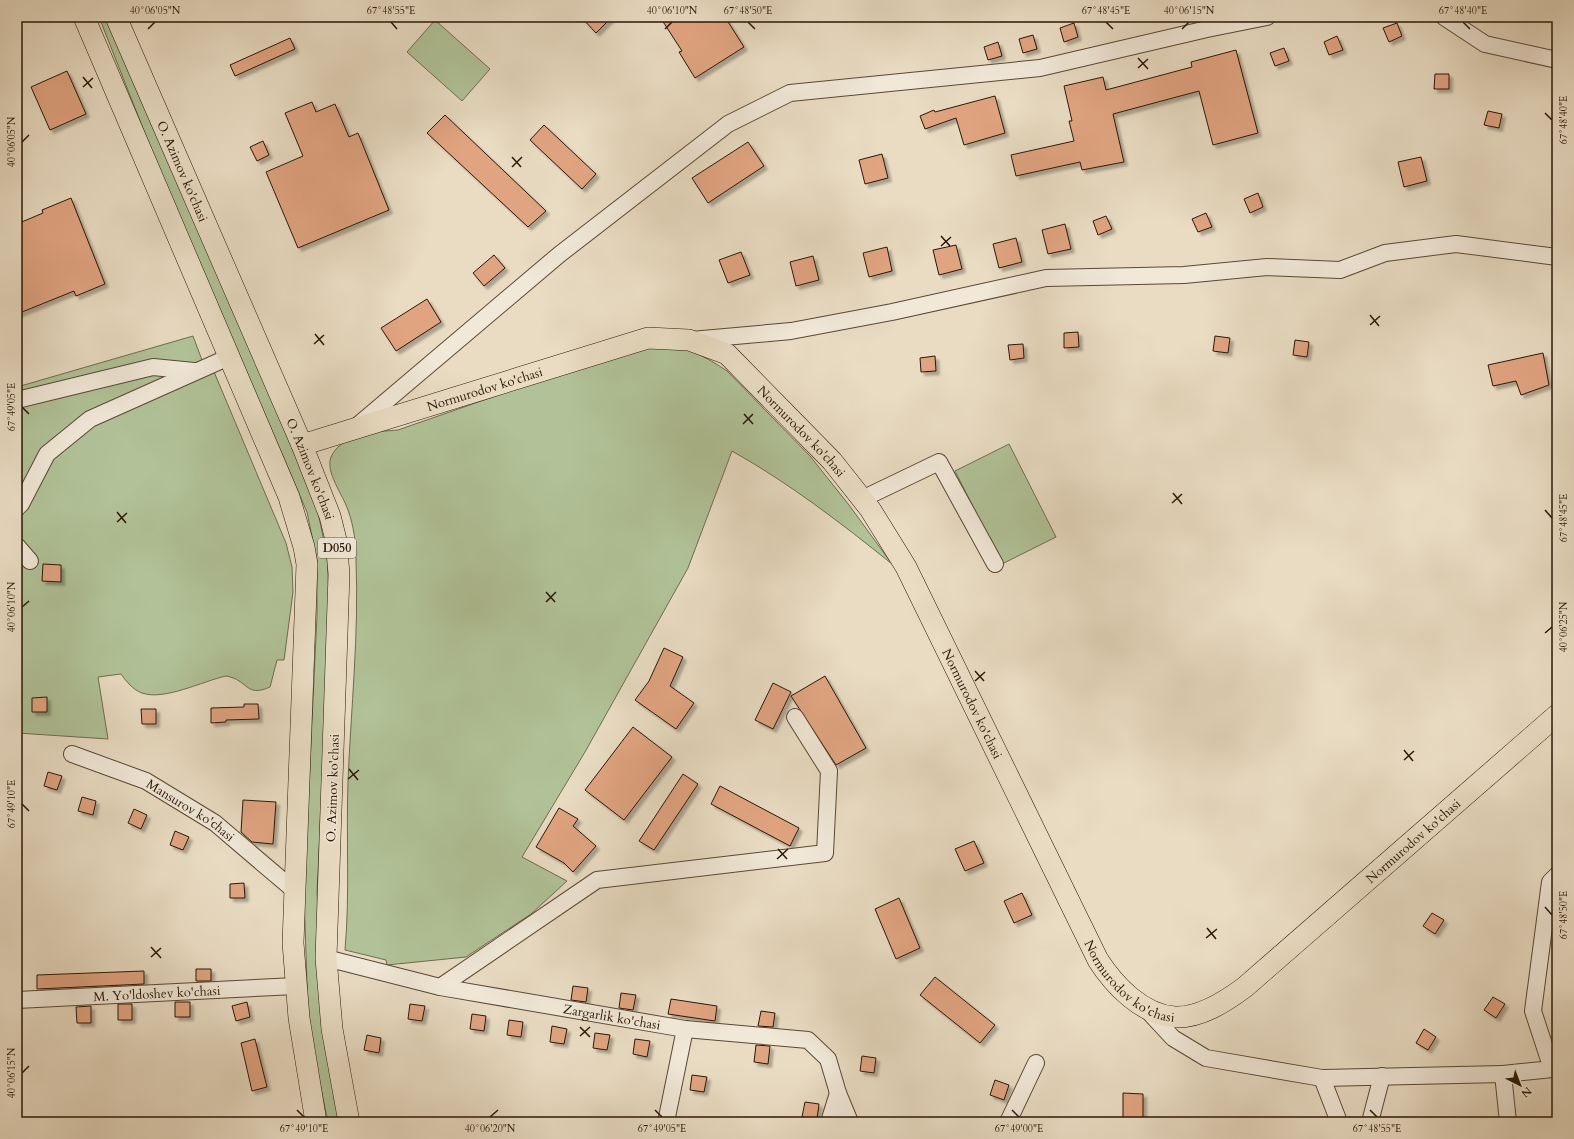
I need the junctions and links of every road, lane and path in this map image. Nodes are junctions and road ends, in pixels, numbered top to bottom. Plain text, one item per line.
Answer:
1 (84, 17) edge
2 (116, 17) edge
3 (1267, 17) edge
4 (1444, 17) edge
5 (1210, 23) edge
6 (1557, 60) edge
7 (144, 80) junction
8 (116, 91) junction
9 (1557, 257) edge
10 (689, 340) junction
11 (229, 357) junction
12 (194, 371) junction
13 (17, 400) edge
14 (353, 430) junction
15 (302, 445) junction
16 (862, 499) junction
17 (17, 508) edge
18 (17, 546) edge
19 (30, 561) dead end
20 (995, 564) dead end
21 (1557, 715) edge
22 (795, 717) dead end
23 (72, 754) dead end
24 (1557, 875) edge
25 (295, 891) junction
26 (326, 958) junction
27 (296, 986) junction
28 (440, 987) junction
29 (17, 1000) edge
30 (1142, 1005) junction
31 (685, 1029) junction
32 (1036, 1063) dead end
33 (1554, 1070) edge
34 (1503, 1074) junction
35 (1382, 1076) junction
36 (1322, 1078) junction
37 (838, 1093) junction
38 (316, 1122) edge
39 (349, 1122) edge
40 (666, 1122) edge
41 (829, 1122) edge
42 (850, 1122) edge
43 (1008, 1122) edge
44 (1339, 1122) edge
45 (1370, 1122) edge
46 (1508, 1122) edge

1 - 8 main road, D050
2 - 7 main road, O. Azimov ko'chasi / D050
3 - 5 street
4 - 6 street
5 - 14 street
7 - 8 main road
7 - 15 main road, O. Azimov ko'chasi / D050
8 - 11 main road, D050
9 - 10 street
10 - 14 main road, Normurodov ko'chasi
10 - 16 main road, Normurodov ko'chasi
11 - 12 street
11 - 25 main road, D050
12 - 13 street
12 - 17 street
14 - 15 main road, Normurodov ko'chasi
15 - 26 main road, O. Azimov ko'chasi / D050
16 - 20 street
16 - 30 main road, Normurodov ko'chasi
18 - 19 street
21 - 30 main road, Normurodov ko'chasi
22 - 28 street
23 - 25 street, Mansurov ko'chasi
24 - 33 street
25 - 27 main road, D050
26 - 28 street, Zargarlik ko'chasi
26 - 39 main road, O. Azimov ko'chasi / D050
27 - 29 street, M. Yo'ldoshev ko'chasi
27 - 38 main road, D050
28 - 31 street, Zargarlik ko'chasi
30 - 36 street
31 - 37 street, Zargarlik ko'chasi
31 - 40 street
32 - 43 street
33 - 34 street
34 - 35 street
34 - 46 street
35 - 36 street
35 - 45 street
36 - 44 street
37 - 41 street
37 - 42 street, Zargarlik ko'chasi

